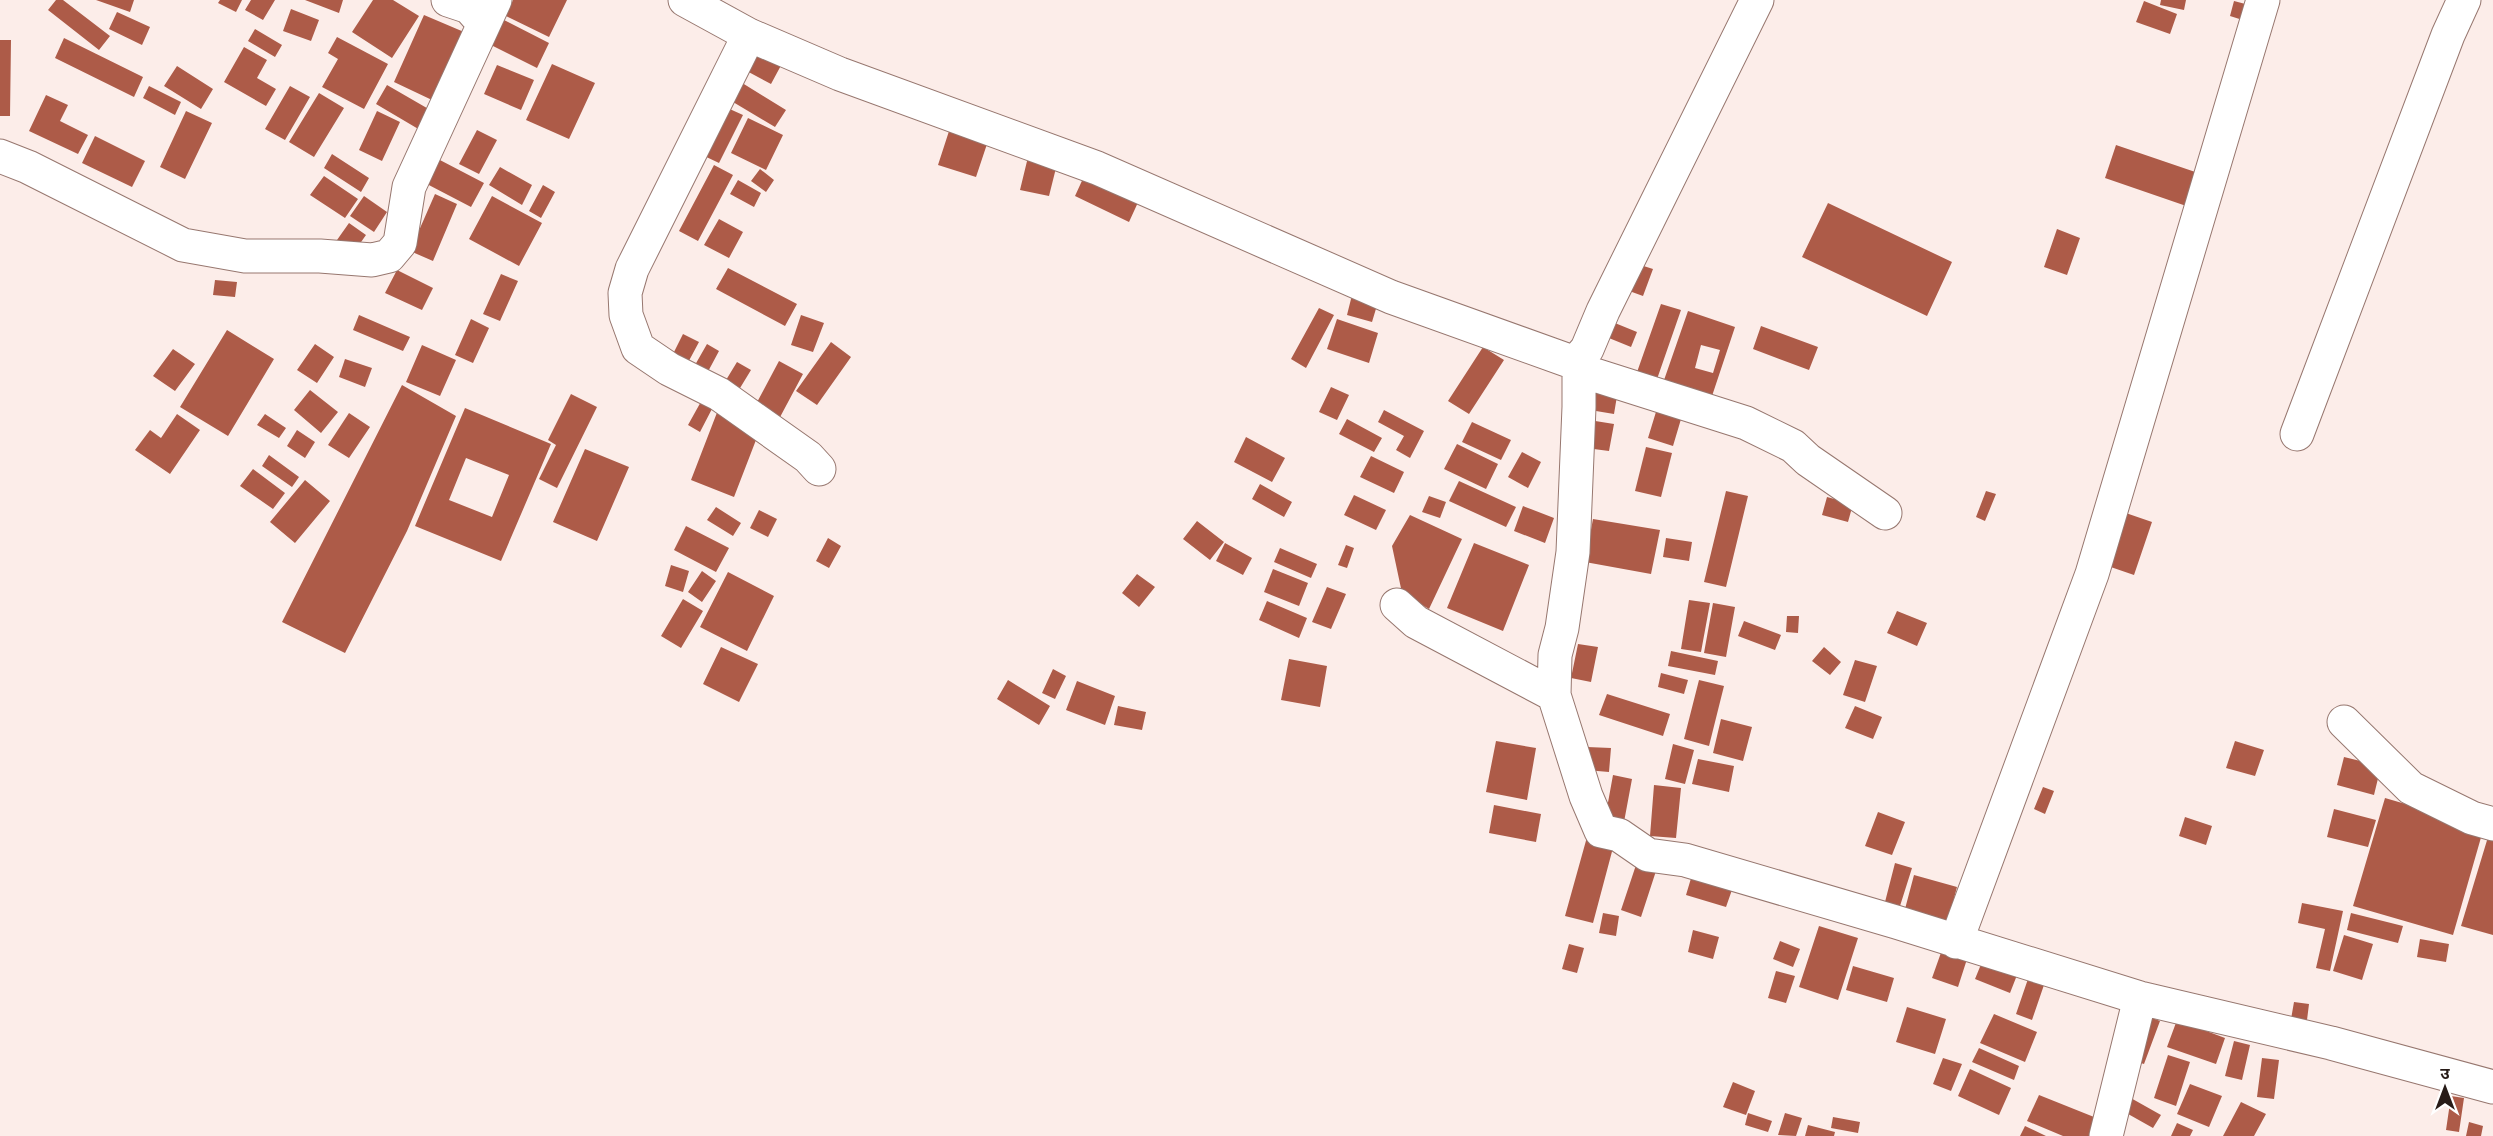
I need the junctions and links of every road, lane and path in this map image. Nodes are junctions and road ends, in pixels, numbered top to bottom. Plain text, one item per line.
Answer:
1 (448, 0) edge
2 (685, 0) edge
3 (1757, 0) edge
4 (2263, 0) edge
5 (2464, 0) edge
6 (489, 12) edge
7 (750, 35) junction
8 (0, 156) edge
9 (1577, 367) junction
10 (2298, 434) dead end
11 (819, 469) dead end
12 (1885, 513) dead end
13 (1397, 605) dead end
14 (1554, 695) junction
15 (2344, 722) dead end
16 (2493, 824) edge
17 (1956, 942) junction
18 (2140, 998) junction
19 (2493, 1086) edge
20 (2106, 1136) edge

1 - 6 street
2 - 7 street
3 - 9 street
4 - 17 street
5 - 10 street
6 - 8 street
7 - 9 street
7 - 11 street
9 - 12 street
9 - 14 street
13 - 14 street
14 - 17 street
15 - 16 street
17 - 18 street
18 - 19 street
18 - 20 street

